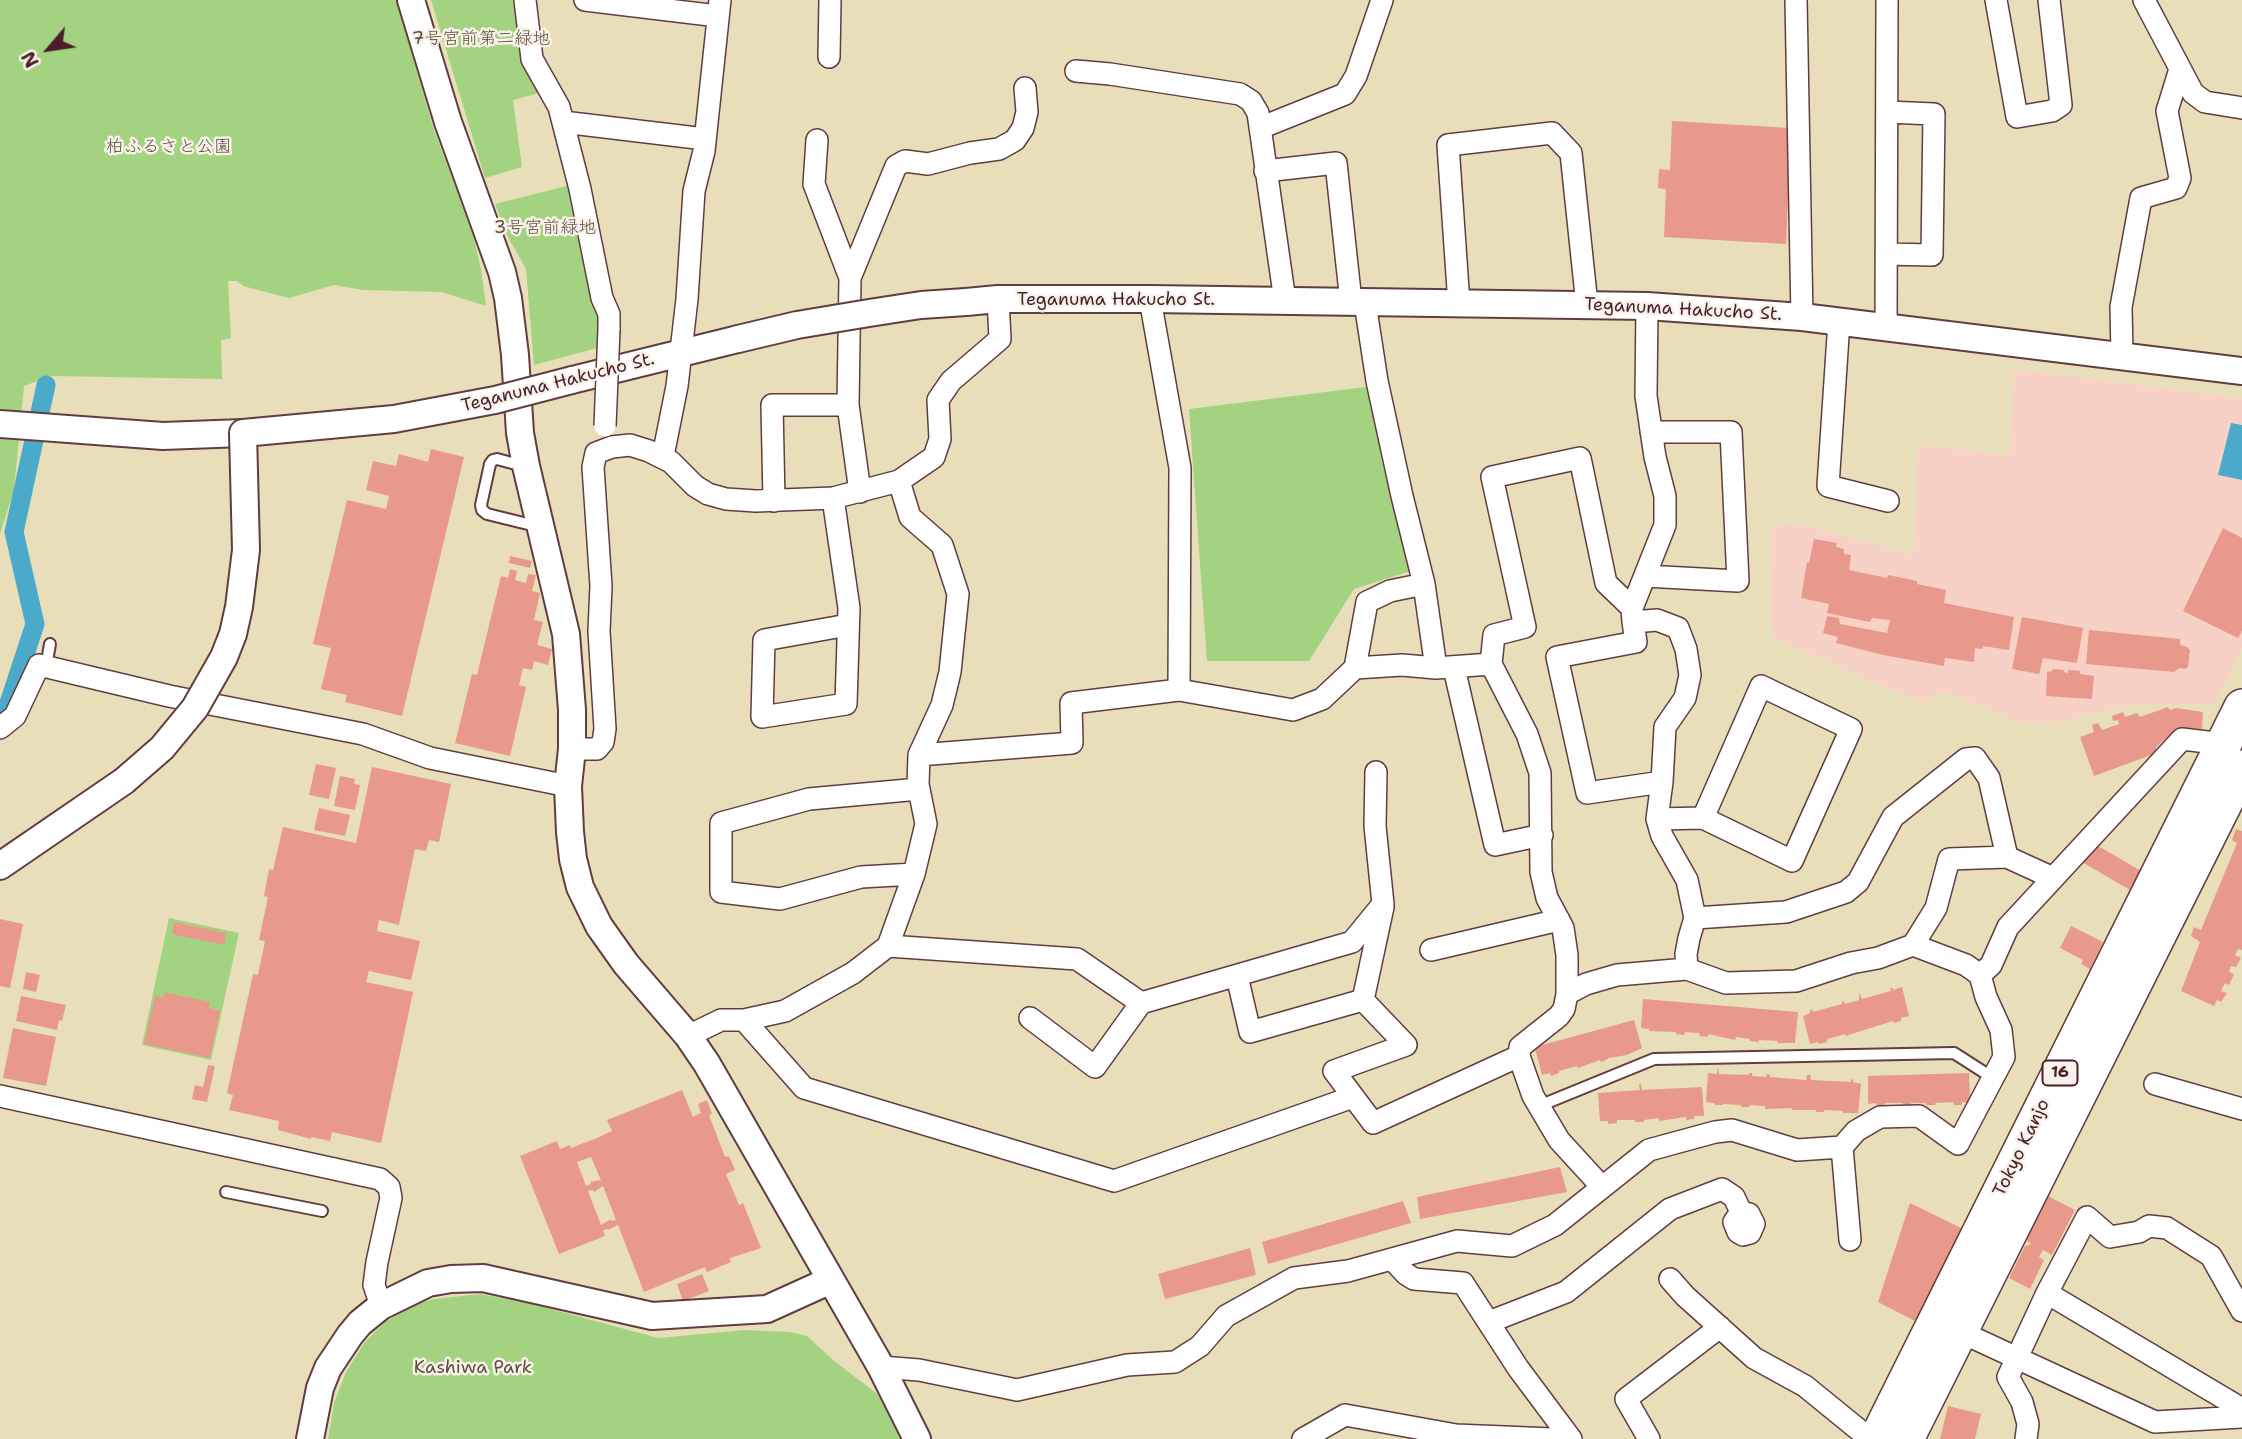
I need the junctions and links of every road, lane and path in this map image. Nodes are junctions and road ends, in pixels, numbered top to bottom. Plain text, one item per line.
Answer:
1 (411, 0) edge
2 (525, 0) edge
3 (585, 0) edge
4 (830, 0) edge
5 (1382, 0) edge
6 (1796, 0) edge
7 (1887, 0) edge
8 (1996, 0) edge
9 (2049, 0) edge
10 (2144, 0) edge
11 (719, 8) edge
12 (828, 57) dead end
13 (2180, 69) junction
14 (1076, 71) dead end
15 (1025, 88) dead end
16 (2242, 108) edge
17 (1887, 112) junction
18 (563, 122) junction
19 (1260, 128) junction
20 (705, 139) junction
21 (817, 140) dead end
22 (1265, 171) junction
23 (1886, 254) junction
24 (850, 278) junction
25 (998, 299) junction
26 (1150, 299) junction
27 (1284, 301) junction
28 (1358, 303) junction
29 (1459, 304) junction
30 (1587, 305) junction
31 (1647, 306) junction
32 (1801, 317) junction
33 (1839, 321) junction
34 (1886, 327) junction
35 (680, 353) junction
36 (2122, 355) junction
37 (2242, 371) edge
38 (848, 405) junction
39 (0, 424) edge
40 (1651, 432) junction
41 (243, 433) junction
42 (596, 453) junction
43 (663, 456) junction
44 (526, 466) junction
45 (899, 481) junction
46 (860, 492) junction
47 (833, 498) junction
48 (774, 501) junction
49 (1888, 501) dead end
50 (541, 527) junction
51 (1645, 576) junction
52 (1424, 584) junction
53 (1632, 615) junction
54 (848, 625) junction
55 (51, 644) dead end
56 (1491, 664) junction
57 (46, 667) junction
58 (1355, 668) junction
59 (1445, 668) junction
60 (1179, 690) junction
61 (2242, 707) edge
62 (0, 728) edge
63 (572, 749) junction
64 (919, 755) junction
65 (2233, 756) edge
66 (1376, 772) dead end
67 (1662, 782) junction
68 (568, 786) junction
69 (919, 789) junction
70 (1703, 818) junction
71 (1657, 819) junction
72 (1542, 835) junction
73 (2007, 857) junction
74 (0, 866) edge
75 (914, 874) junction
76 (2053, 878) junction
77 (1383, 904) junction
78 (1695, 918) junction
79 (1559, 920) junction
80 (1913, 945) junction
81 (888, 946) junction
82 (1431, 950) dead end
83 (1687, 969) junction
84 (1980, 975) junction
85 (1237, 976) junction
86 (1567, 994) junction
87 (1363, 1000) junction
88 (1141, 1003) junction
89 (1030, 1018) dead end
90 (744, 1020) junction
91 (688, 1036) junction
92 (1519, 1056) junction
93 (1993, 1078) junction
94 (2155, 1084) dead end
95 (0, 1096) edge
96 (1353, 1097) junction
97 (1539, 1106) junction
98 (2242, 1110) edge
99 (1842, 1147) junction
100 (1602, 1187) junction
101 (226, 1192) dead end
102 (322, 1211) dead end
103 (1741, 1212) dead end
104 (1850, 1240) dead end
105 (1392, 1259) junction
106 (1670, 1279) dead end
107 (831, 1280) junction
108 (2046, 1293) junction
109 (381, 1306) junction
110 (2242, 1311) edge
111 (1489, 1322) junction
112 (1948, 1326) junction
113 (1720, 1327) junction
114 (2016, 1356) junction
115 (881, 1367) junction
116 (2242, 1409) edge
117 (2242, 1417) edge
118 (1316, 1436) edge
119 (310, 1439) edge
120 (917, 1439) edge
121 (1552, 1439) edge
122 (1572, 1439) edge
123 (1649, 1439) edge
124 (1870, 1439) edge
125 (1877, 1439) edge
126 (1906, 1439) edge
127 (2025, 1439) edge

1 - 44 street
2 - 18 street
3 - 11 street
4 - 12 street
5 - 19 street
6 - 32 street
7 - 17 street
8 - 9 street
10 - 13 street
11 - 20 street
13 - 16 street
13 - 36 street
14 - 19 street
15 - 24 street
17 - 23 street
17 - 23 street
18 - 20 street
18 - 42 street, bridge
19 - 22 street
20 - 35 street
21 - 24 street
22 - 27 street
22 - 28 street
23 - 34 street
24 - 38 street
25 - 26 street, Teganuma Hakucho St.
25 - 35 street, Teganuma Hakucho St., bridge
25 - 45 street
26 - 27 street, Teganuma Hakucho St.
26 - 60 street
27 - 28 street, Teganuma Hakucho St.
28 - 29 street, Teganuma Hakucho St.
28 - 52 street
29 - 30 street, Teganuma Hakucho St.
29 - 30 street
30 - 31 street, Teganuma Hakucho St.
31 - 32 street, Teganuma Hakucho St.
31 - 40 street
32 - 33 street, Teganuma Hakucho St.
33 - 34 street, Teganuma Hakucho St.
33 - 49 street
34 - 36 street, Teganuma Hakucho St.
35 - 41 street, Teganuma Hakucho St., bridge
35 - 43 street
36 - 37 street, Teganuma Hakucho St.
38 - 46 street
38 - 48 street
39 - 41 street, Teganuma Hakucho St.
40 - 51 street
40 - 51 street
41 - 74 street, bridge
42 - 43 street
42 - 63 street
43 - 48 street
44 - 50 street
44 - 50 lane
45 - 46 street
45 - 64 street
46 - 47 street
47 - 48 street
47 - 54 street
50 - 63 street
51 - 53 street
52 - 58 street
52 - 59 street
53 - 56 street
53 - 67 street
53 - 67 street
54 - 54 street
55 - 57 lane
56 - 59 street
56 - 72 street
57 - 62 street
57 - 68 street
58 - 59 street
58 - 60 street
59 - 72 street
60 - 64 street
61 - 65 highway, Tokyo Kanjo / 16
63 - 68 street
64 - 69 street
65 - 76 street
65 - 112 highway, Tokyo Kanjo / 16
66 - 77 street
67 - 71 street
68 - 91 street
69 - 75 street
69 - 75 street
70 - 70 street
70 - 71 street
71 - 78 street
72 - 79 street
73 - 76 street
73 - 78 street
73 - 80 street
75 - 81 street
76 - 84 street
77 - 85 street
77 - 87 street
78 - 83 street
79 - 82 street
79 - 86 street
80 - 83 street
80 - 84 street
81 - 88 street
81 - 90 street
83 - 86 street
84 - 93 street
85 - 87 street
85 - 88 street
86 - 92 street
87 - 96 street
88 - 89 street
90 - 91 street
90 - 96 street
91 - 107 street
92 - 96 street
92 - 97 street
93 - 97 lane
93 - 99 street
94 - 98 street
95 - 109 street
97 - 100 street
99 - 100 street
99 - 104 street
100 - 105 street
101 - 102 lane
103 - 111 street
105 - 111 street
105 - 115 street
106 - 113 street
107 - 109 street
107 - 115 street
108 - 110 street
108 - 114 street
108 - 116 street
109 - 119 street
111 - 122 street
112 - 114 street
112 - 125 highway, Tokyo Kanjo / 16
112 - 126 highway, Tokyo Kanjo / 16
113 - 123 street
113 - 124 street
114 - 117 street
114 - 127 street
115 - 120 street
118 - 121 street

